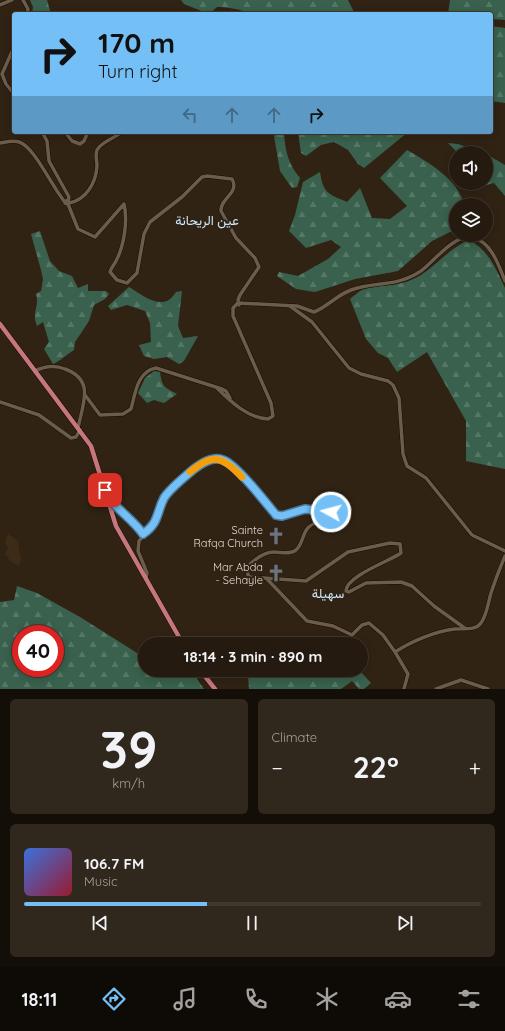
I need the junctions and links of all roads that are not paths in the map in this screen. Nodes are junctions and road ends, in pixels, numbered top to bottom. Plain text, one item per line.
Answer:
1 (12, 0) edge
2 (24, 0) edge
3 (0, 5) edge
4 (27, 12) edge
5 (12, 52) edge
6 (12, 92) edge
7 (43, 134) edge
8 (67, 134) edge
9 (87, 134) edge
10 (119, 134) edge
11 (0, 143) edge
12 (67, 202) junction
13 (505, 280) edge
14 (240, 303) junction
15 (290, 306) junction
16 (0, 324) edge
17 (35, 371) junction
18 (85, 395) junction
19 (0, 402) edge
20 (79, 429) junction
21 (107, 498) junction
22 (143, 534) junction
23 (505, 552) edge
24 (505, 556) edge
25 (146, 578) junction
26 (267, 579) junction
27 (466, 629) junction
28 (179, 637) edge
29 (395, 652) junction
30 (206, 677) edge
31 (215, 689) edge
32 (404, 689) edge
33 (436, 689) edge
34 (488, 689) edge

1 - 3 street
2 - 4 street
5 - 6 street
7 - 12 street
8 - 9 street
10 - 12 street
11 - 12 street
12 - 14 street
13 - 15 street
14 - 15 street
14 - 18 street
15 - 23 street
16 - 17 highway
17 - 18 street
17 - 20 highway
18 - 20 street
19 - 20 street
20 - 21 highway
21 - 22 street
21 - 25 highway
22 - 25 street
22 - 26 street
24 - 27 street
25 - 28 highway
26 - 27 street
26 - 29 street
27 - 29 street
29 - 32 street
30 - 31 highway
33 - 34 street

